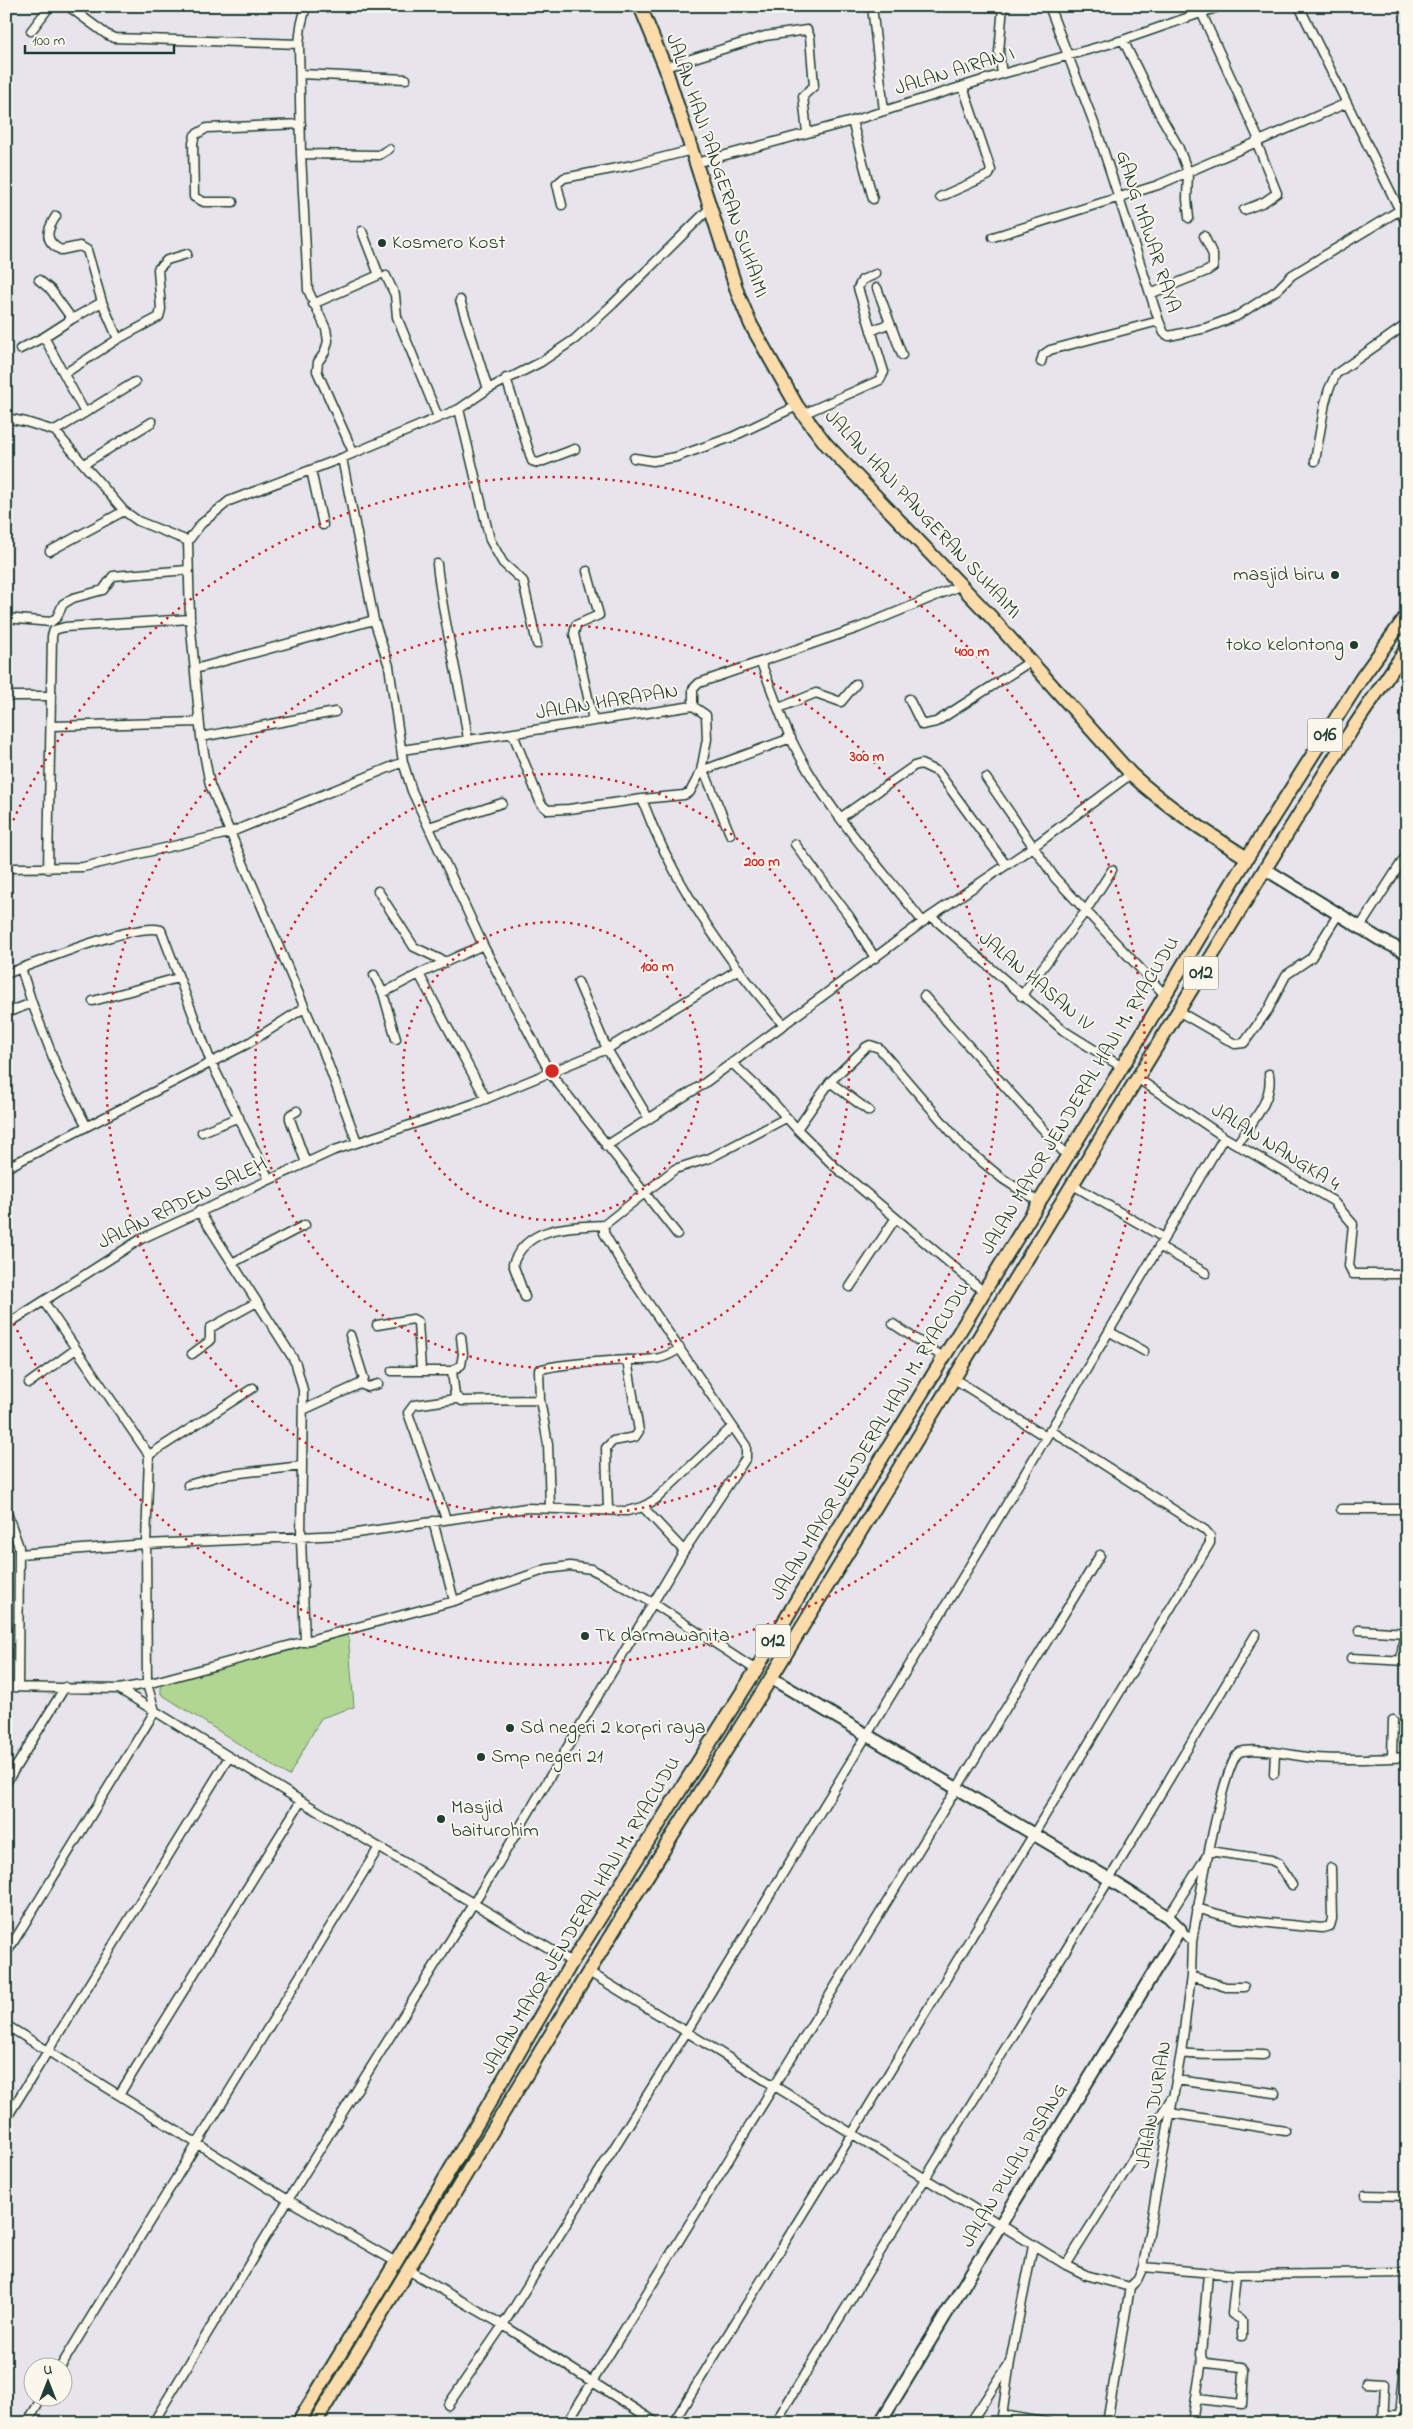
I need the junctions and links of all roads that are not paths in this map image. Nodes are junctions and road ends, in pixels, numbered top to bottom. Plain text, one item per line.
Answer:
1 (50, 6) edge
2 (68, 6) edge
3 (306, 6) edge
4 (640, 6) edge
5 (872, 6) edge
6 (1003, 6) edge
7 (1049, 6) edge
8 (1196, 6) edge
9 (1221, 6) edge
10 (1299, 6) edge
11 (1200, 14) junction
12 (31, 31) dead end
13 (1123, 40) junction
14 (299, 44) junction
15 (1066, 55) junction
16 (665, 67) junction
17 (301, 74) junction
18 (1002, 74) junction
19 (406, 79) dead end
20 (963, 87) junction
21 (1347, 103) junction
22 (884, 111) junction
23 (852, 121) junction
24 (301, 124) junction
25 (807, 133) junction
26 (1258, 141) junction
27 (389, 149) dead end
28 (692, 150) junction
29 (301, 154) junction
30 (696, 163) junction
31 (1188, 172) junction
32 (940, 197) dead end
33 (1120, 199) junction
34 (873, 200) dead end
35 (233, 202) dead end
36 (562, 204) dead end
37 (710, 208) junction
38 (1244, 210) dead end
39 (1400, 210) junction
40 (56, 216) dead end
41 (1189, 218) dead end
42 (1407, 225) edge
43 (362, 231) dead end
44 (1204, 236) dead end
45 (993, 237) dead end
46 (187, 254) dead end
47 (876, 274) dead end
48 (386, 276) dead end
49 (39, 280) dead end
50 (877, 288) dead end
51 (1150, 294) junction
52 (460, 300) dead end
53 (102, 302) junction
54 (313, 304) junction
55 (72, 319) junction
56 (1159, 321) junction
57 (890, 323) junction
58 (1407, 324) edge
59 (871, 331) junction
60 (44, 337) junction
61 (118, 339) junction
62 (20, 349) dead end
63 (902, 355) dead end
64 (1041, 362) dead end
65 (64, 374) junction
66 (506, 378) junction
67 (135, 382) dead end
68 (488, 389) junction
69 (459, 409) junction
70 (800, 410) junction
71 (85, 413) junction
72 (438, 417) junction
73 (6, 418) edge
74 (152, 422) dead end
75 (55, 431) junction
76 (575, 449) dead end
77 (353, 452) junction
78 (342, 458) junction
79 (634, 458) dead end
80 (1315, 461) dead end
81 (84, 464) junction
82 (312, 470) junction
83 (124, 511) junction
84 (324, 525) dead end
85 (188, 541) junction
86 (50, 551) dead end
87 (437, 564) dead end
88 (188, 570) junction
89 (587, 571) dead end
90 (962, 585) junction
91 (59, 610) junction
92 (1407, 615) edge
93 (6, 618) edge
94 (190, 619) junction
95 (374, 620) junction
96 (59, 627) junction
97 (537, 644) dead end
98 (1407, 648) edge
99 (1031, 662) junction
100 (761, 663) junction
101 (195, 669) junction
102 (1361, 679) junction
103 (856, 684) dead end
104 (1378, 690) junction
105 (6, 696) edge
106 (51, 696) junction
107 (909, 699) dead end
108 (693, 706) junction
109 (779, 708) junction
110 (335, 712) dead end
111 (593, 720) junction
112 (199, 722) junction
113 (52, 726) junction
114 (513, 734) junction
115 (201, 737) junction
116 (791, 738) junction
117 (468, 740) junction
118 (402, 750) junction
119 (403, 762) junction
120 (701, 771) junction
121 (1131, 774) junction
122 (986, 778) dead end
123 (642, 799) junction
124 (502, 803) dead end
125 (840, 818) junction
126 (429, 826) junction
127 (229, 833) junction
128 (730, 834) dead end
129 (795, 844) dead end
130 (1033, 846) junction
131 (1407, 854) edge
132 (1247, 858) junction
133 (1006, 866) junction
134 (6, 868) edge
135 (48, 869) junction
136 (1265, 869) junction
137 (1112, 870) dead end
138 (378, 891) dead end
139 (1085, 912) junction
140 (1339, 913) junction
141 (931, 916) junction
142 (924, 922) junction
143 (1360, 927) junction
144 (483, 945) junction
145 (1407, 952) edge
146 (875, 958) junction
147 (446, 962) junction
148 (21, 968) junction
149 (739, 969) junction
150 (7, 970) edge
151 (419, 974) junction
152 (374, 975) dead end
153 (178, 978) junction
154 (578, 982) dead end
155 (383, 992) junction
156 (1166, 995) junction
157 (924, 996) dead end
158 (1021, 996) junction
159 (93, 1001) dead end
160 (32, 1003) junction
161 (304, 1008) junction
162 (1178, 1011) junction
163 (6, 1013) edge
164 (784, 1025) junction
165 (396, 1038) dead end
166 (607, 1049) junction
167 (211, 1062) junction
168 (732, 1063) junction
169 (1122, 1067) junction
170 (550, 1073) junction
171 (1270, 1074) dead end
172 (1137, 1078) junction
173 (830, 1082) junction
174 (486, 1099) junction
175 (297, 1111) dead end
176 (869, 1111) dead end
177 (239, 1117) junction
178 (786, 1118) junction
179 (649, 1119) junction
180 (86, 1125) junction
181 (797, 1129) junction
182 (202, 1132) dead end
183 (1224, 1137) junction
184 (356, 1142) junction
185 (1237, 1144) junction
186 (606, 1146) junction
187 (1067, 1156) junction
188 (306, 1163) junction
189 (6, 1168) edge
190 (269, 1179) junction
191 (1073, 1185) junction
192 (645, 1191) junction
193 (1039, 1202) junction
194 (199, 1211) junction
195 (1052, 1218) junction
196 (895, 1219) junction
197 (604, 1225) junction
198 (305, 1226) dead end
199 (1023, 1228) junction
200 (677, 1234) dead end
201 (1164, 1238) junction
202 (1034, 1246) junction
203 (1159, 1246) junction
204 (234, 1262) junction
205 (1002, 1264) junction
206 (1206, 1273) dead end
207 (1407, 1274) edge
208 (850, 1287) dead end
209 (984, 1292) junction
210 (526, 1296) dead end
211 (44, 1302) junction
212 (257, 1302) junction
213 (893, 1324) dead end
214 (6, 1325) edge
215 (377, 1325) dead end
216 (1110, 1332) junction
217 (350, 1335) dead end
218 (461, 1337) dead end
219 (680, 1348) junction
220 (76, 1349) junction
221 (1144, 1351) dead end
222 (192, 1354) dead end
223 (943, 1357) junction
224 (627, 1360) junction
225 (421, 1370) junction
226 (392, 1371) dead end
227 (452, 1371) junction
228 (953, 1378) junction
229 (29, 1383) dead end
230 (360, 1384) junction
231 (378, 1384) dead end
232 (253, 1388) dead end
233 (456, 1399) junction
234 (540, 1400) junction
235 (303, 1410) junction
236 (732, 1427) junction
237 (1048, 1433) junction
238 (149, 1455) junction
239 (302, 1466) junction
240 (188, 1485) dead end
241 (550, 1507) junction
242 (643, 1507) junction
243 (1341, 1509) dead end
244 (1407, 1509) edge
245 (6, 1510) edge
246 (608, 1510) junction
247 (446, 1519) junction
248 (433, 1521) junction
249 (301, 1538) junction
250 (146, 1544) junction
251 (684, 1551) junction
252 (20, 1554) junction
253 (1100, 1555) dead end
254 (454, 1601) junction
255 (653, 1603) junction
256 (1359, 1630) dead end
257 (1405, 1633) edge
258 (1256, 1634) dead end
259 (304, 1642) junction
260 (1351, 1658) dead end
261 (1404, 1661) edge
262 (756, 1670) junction
263 (771, 1678) junction
264 (146, 1684) junction
265 (6, 1687) edge
266 (18, 1687) junction
267 (65, 1688) junction
268 (119, 1689) junction
269 (155, 1711) junction
270 (1393, 1720) dead end
271 (865, 1735) junction
272 (1275, 1753) junction
273 (229, 1757) junction
274 (1407, 1757) edge
275 (1392, 1758) junction
276 (1274, 1774) dead end
277 (6, 1783) edge
278 (956, 1790) junction
279 (301, 1801) junction
280 (669, 1808) junction
281 (684, 1818) junction
282 (1035, 1835) junction
283 (650, 1837) junction
284 (667, 1846) junction
285 (379, 1847) junction
286 (1209, 1851) junction
287 (1330, 1868) dead end
288 (1109, 1879) junction
289 (1292, 1884) dead end
290 (472, 1903) junction
291 (1197, 1908) junction
292 (1168, 1916) junction
293 (1180, 1928) junction
294 (1192, 1942) junction
295 (6, 1954) edge
296 (572, 1962) junction
297 (589, 1972) junction
298 (1191, 1976) junction
299 (1244, 1986) dead end
300 (6, 2025) edge
301 (686, 2033) junction
302 (48, 2049) junction
303 (1181, 2052) junction
304 (1263, 2055) dead end
305 (1176, 2080) junction
306 (774, 2087) junction
307 (1275, 2093) dead end
308 (119, 2095) junction
309 (1173, 2095) junction
310 (1170, 2113) junction
311 (6, 2118) edge
312 (1286, 2131) dead end
313 (852, 2134) junction
314 (197, 2143) junction
315 (926, 2179) junction
316 (1365, 2195) dead end
317 (1407, 2196) edge
318 (288, 2200) junction
319 (1000, 2226) junction
320 (1033, 2246) junction
321 (396, 2262) junction
322 (1066, 2265) junction
323 (1143, 2267) junction
324 (408, 2270) junction
325 (1407, 2272) edge
326 (1208, 2274) junction
327 (1236, 2275) junction
328 (1130, 2287) junction
329 (503, 2325) junction
330 (1242, 2336) dead end
331 (67, 2356) edge
332 (1202, 2360) junction
333 (1010, 2362) junction
334 (1405, 2364) dead end
335 (592, 2382) junction
336 (1366, 2383) dead end
337 (322, 2384) junction
338 (334, 2392) junction
339 (1197, 2399) junction
340 (309, 2405) junction
341 (448, 2405) dead end
342 (37, 2406) edge
343 (1403, 2415) edge
344 (318, 2418) edge
345 (1001, 2419) edge
346 (1384, 2419) edge
347 (27, 2423) edge
348 (153, 2423) edge
349 (298, 2423) edge
350 (566, 2423) edge
351 (656, 2423) edge
352 (673, 2423) edge
353 (775, 2423) edge
354 (880, 2423) edge
355 (970, 2423) edge
356 (1050, 2423) edge
357 (1107, 2423) edge
358 (1192, 2423) edge

1 - 12 street
2 - 14 street
3 - 14 street
4 - 16 main road, JALAN HAJI PANGERAN SUHAIMI
5 - 22 street
6 - 18 street
7 - 15 street, GANG MAWAR RAYA
8 - 11 street
9 - 11 street, JALAN AIRAN I
10 - 21 street
11 - 13 street, JALAN AIRAN I
11 - 26 street
13 - 15 street, JALAN AIRAN I
13 - 31 street
14 - 17 street
15 - 18 street, JALAN AIRAN I
15 - 33 street, GANG MAWAR RAYA
16 - 25 street
16 - 28 main road, JALAN HAJI PANGERAN SUHAIMI
17 - 19 street
17 - 24 street
18 - 20 street, JALAN AIRAN I
20 - 22 street, JALAN AIRAN I
20 - 32 street
21 - 26 street
21 - 39 street
22 - 23 street, JALAN AIRAN I
23 - 25 street, JALAN AIRAN I
23 - 34 street
24 - 29 street
24 - 35 street
25 - 30 street, JALAN AIRAN I
26 - 31 street
26 - 38 street
27 - 29 street
28 - 30 main road, JALAN HAJI PANGERAN SUHAIMI
28 - 36 street
29 - 54 street
30 - 37 main road, JALAN HAJI PANGERAN SUHAIMI
31 - 33 street
31 - 41 street
33 - 45 street
33 - 51 street, GANG MAWAR RAYA
37 - 66 street
37 - 70 main road, JALAN HAJI PANGERAN SUHAIMI
39 - 42 street
39 - 56 street, GANG MAWAR RAYA
40 - 53 street
43 - 54 street
44 - 51 street
46 - 61 street
47 - 59 street
48 - 72 street
49 - 55 street
50 - 57 street
51 - 56 street, GANG MAWAR RAYA
52 - 68 street
53 - 55 street
53 - 61 street
54 - 77 street
55 - 60 street
56 - 64 street
57 - 59 street
57 - 63 street
58 - 80 street
59 - 70 street
60 - 62 street
60 - 65 street
61 - 65 street
65 - 71 street
66 - 68 street
66 - 76 street
67 - 71 street
68 - 69 street
69 - 72 street
69 - 97 street
70 - 79 street
70 - 90 main road, JALAN HAJI PANGERAN SUHAIMI
71 - 75 street
72 - 77 street
73 - 75 street
74 - 81 street
75 - 81 street
77 - 78 street
78 - 82 street
78 - 95 street
81 - 83 street
82 - 84 street
82 - 85 street
83 - 85 street
83 - 86 street
85 - 88 street
87 - 117 street
88 - 91 street
88 - 94 street
89 - 111 street
90 - 99 main road, JALAN HAJI PANGERAN SUHAIMI
90 - 100 street, JALAN HARAPAN
91 - 93 street
91 - 96 street
92 - 102 main road, JALAN MAYOR JENDERAL HAJI M. RYACUDU / 016
94 - 96 street
94 - 101 street
95 - 101 street
95 - 118 street
96 - 106 street
98 - 104 main road, JALAN MAYOR JENDERAL HAJI M. RYACUDU / 016
99 - 107 street
99 - 121 main road, JALAN HAJI PANGERAN SUHAIMI
100 - 108 street, JALAN HARAPAN
100 - 109 street
101 - 112 street
102 - 104 main road
102 - 132 main road, JALAN MAYOR JENDERAL HAJI M. RYACUDU / 016
103 - 109 street
104 - 136 main road, JALAN MAYOR JENDERAL HAJI M. RYACUDU / 016
105 - 106 street
106 - 113 street
108 - 111 street, JALAN HARAPAN
108 - 120 street
109 - 116 street
110 - 115 street
111 - 114 street, JALAN HARAPAN
112 - 113 street
112 - 115 street
113 - 135 street
114 - 117 street, JALAN HARAPAN
114 - 123 street
115 - 127 street
116 - 120 street
116 - 125 street
117 - 118 street, JALAN HARAPAN
118 - 119 street
119 - 126 street
119 - 127 street
120 - 123 street
120 - 128 street
121 - 130 street
121 - 132 main road, JALAN HAJI PANGERAN SUHAIMI
122 - 130 street
123 - 149 street
124 - 126 street
125 - 133 street
125 - 142 street
126 - 144 street
127 - 135 street
127 - 161 street
129 - 146 street
130 - 133 street
130 - 139 street
131 - 143 street
132 - 156 main road, JALAN MAYOR JENDERAL HAJI M. RYACUDU / 012
133 - 141 street
134 - 135 street
136 - 140 street
136 - 162 main road, JALAN MAYOR JENDERAL HAJI M. RYACUDU / 012
137 - 139 street
138 - 147 street
139 - 156 street
139 - 158 street
140 - 143 street
140 - 162 street
141 - 142 street
141 - 158 street, JALAN HASAN IV
142 - 146 street
143 - 145 street
144 - 147 street
144 - 170 street
146 - 164 street
147 - 151 street
148 - 150 street
148 - 153 street
148 - 160 street
149 - 164 street
149 - 166 street, JALAN RADEN SALEH
151 - 155 street
151 - 174 street
152 - 155 street
153 - 159 street
153 - 167 street
154 - 166 street
155 - 165 street
156 - 169 main road, JALAN MAYOR JENDERAL HAJI M. RYACUDU / 012
157 - 187 street
158 - 169 street, JALAN HASAN IV
160 - 163 street
160 - 180 street
161 - 167 street
161 - 184 street
162 - 172 main road, JALAN MAYOR JENDERAL HAJI M. RYACUDU / 012
164 - 168 street
166 - 170 street, JALAN RADEN SALEH
166 - 179 street
167 - 177 street
167 - 180 street
168 - 178 street
168 - 179 street
169 - 187 main road, JALAN MAYOR JENDERAL HAJI M. RYACUDU / 012
170 - 174 street, JALAN RADEN SALEH
170 - 186 street
171 - 185 street
172 - 183 street, JALAN NANGKA 4
172 - 191 main road, JALAN MAYOR JENDERAL HAJI M. RYACUDU / 012
173 - 176 street
173 - 181 street
173 - 193 street
174 - 184 street, JALAN RADEN SALEH
175 - 188 street
177 - 182 street
177 - 190 street
178 - 181 street
178 - 192 street
179 - 186 street
180 - 189 street
181 - 196 street
183 - 185 street, JALAN NANGKA 4
183 - 201 street
184 - 188 street, JALAN RADEN SALEH
185 - 207 street, JALAN NANGKA 4
186 - 192 street
187 - 193 main road, JALAN MAYOR JENDERAL HAJI M. RYACUDU / 012
188 - 190 street, JALAN RADEN SALEH
190 - 194 street, JALAN RADEN SALEH
191 - 195 main road, JALAN MAYOR JENDERAL HAJI M. RYACUDU / 012
191 - 201 street
192 - 197 street
192 - 200 street
193 - 199 main road, JALAN MAYOR JENDERAL HAJI M. RYACUDU / 012
194 - 204 street
194 - 211 street, JALAN RADEN SALEH
195 - 199 main road
195 - 202 main road, JALAN MAYOR JENDERAL HAJI M. RYACUDU / 012
196 - 208 street
196 - 209 street
197 - 210 street
197 - 219 street
198 - 204 street
199 - 205 main road, JALAN MAYOR JENDERAL HAJI M. RYACUDU / 012
201 - 203 street
202 - 205 main road
202 - 228 main road, JALAN MAYOR JENDERAL HAJI M. RYACUDU / 012
203 - 206 street
203 - 216 street
204 - 212 street
205 - 209 main road, JALAN MAYOR JENDERAL HAJI M. RYACUDU / 012
209 - 223 main road, JALAN MAYOR JENDERAL HAJI M. RYACUDU / 012
211 - 214 street, JALAN RADEN SALEH
211 - 220 street
212 - 222 street
212 - 235 street
213 - 223 street
215 - 225 street
216 - 221 street
216 - 237 street
217 - 230 street
218 - 227 street
219 - 224 street
219 - 236 street
220 - 229 street
220 - 238 street
223 - 262 main road, JALAN MAYOR JENDERAL HAJI M. RYACUDU / 012
224 - 234 street
224 - 246 street
225 - 226 street
225 - 227 street
227 - 233 street
228 - 237 street
228 - 263 main road, JALAN MAYOR JENDERAL HAJI M. RYACUDU / 012
230 - 231 street
230 - 235 street
232 - 238 street
233 - 234 street
233 - 247 street
234 - 241 street
235 - 239 street
236 - 242 street
236 - 251 street
237 - 271 street
237 - 282 street
238 - 250 street
239 - 240 street
239 - 249 street
241 - 246 street
241 - 247 street
242 - 246 street
242 - 251 street
243 - 244 street
245 - 252 street
247 - 248 street
248 - 249 street
248 - 254 street
249 - 250 street
249 - 259 street
250 - 252 street
250 - 264 street
251 - 255 street
252 - 266 street
253 - 278 street
254 - 255 street
254 - 259 street
255 - 262 street
255 - 290 street
256 - 257 street
257 - 261 street
258 - 288 street
259 - 264 street
260 - 261 street
262 - 280 main road, JALAN MAYOR JENDERAL HAJI M. RYACUDU / 012
263 - 271 street
263 - 281 main road, JALAN MAYOR JENDERAL HAJI M. RYACUDU / 012
264 - 268 street
264 - 269 street
265 - 266 street
266 - 267 street
267 - 268 street
267 - 277 street
268 - 269 street
269 - 273 street
269 - 295 street
270 - 275 street
271 - 278 street
271 - 301 street
272 - 275 street, JALAN DURIAN
272 - 276 street
272 - 286 street, JALAN DURIAN
273 - 279 street
273 - 302 street
274 - 275 street, JALAN DURIAN
278 - 282 street
278 - 306 street
279 - 285 street
279 - 308 street
280 - 281 main road
280 - 283 main road, JALAN MAYOR JENDERAL HAJI M. RYACUDU / 012
281 - 284 main road, JALAN MAYOR JENDERAL HAJI M. RYACUDU / 012
282 - 288 street
282 - 313 street
283 - 284 main road
283 - 296 main road, JALAN MAYOR JENDERAL HAJI M. RYACUDU / 012
284 - 297 main road, JALAN MAYOR JENDERAL HAJI M. RYACUDU / 012
285 - 290 street
285 - 314 street
286 - 289 street
286 - 291 street, JALAN DURIAN
286 - 292 street
287 - 291 street
288 - 292 street
288 - 315 street
290 - 296 street
290 - 318 street
291 - 294 street, JALAN DURIAN
292 - 293 street
293 - 294 street
293 - 319 street, JALAN PULAU PISANG
294 - 298 street, JALAN DURIAN
296 - 321 main road, JALAN MAYOR JENDERAL HAJI M. RYACUDU / 012
297 - 301 street
297 - 324 main road, JALAN MAYOR JENDERAL HAJI M. RYACUDU
298 - 299 street
298 - 303 street, JALAN DURIAN
300 - 302 street
301 - 306 street
301 - 329 street
302 - 308 street
302 - 311 street
303 - 304 street
303 - 305 street, JALAN DURIAN
305 - 307 street
305 - 309 street, JALAN DURIAN
306 - 313 street
306 - 335 street
308 - 314 street
309 - 310 street, JALAN DURIAN
309 - 322 street
310 - 312 street
310 - 323 street, JALAN DURIAN
313 - 315 street
313 - 352 street
314 - 318 street
314 - 331 street
315 - 319 street
315 - 353 street
316 - 317 street
318 - 321 street
318 - 348 street
319 - 320 street
319 - 354 street, JALAN PULAU PISANG
320 - 322 street
320 - 333 street
321 - 337 main road, JALAN MAYOR JENDERAL HAJI M. RYACUDU / 012
322 - 328 street
323 - 326 street
323 - 328 street, JALAN DURIAN
324 - 329 street
324 - 338 main road, JALAN MAYOR JENDERAL HAJI M. RYACUDU
325 - 327 street
326 - 327 street
326 - 332 street
327 - 330 street
328 - 357 street
329 - 335 street
329 - 341 street
332 - 339 street
332 - 339 street
333 - 345 street
333 - 355 street
334 - 343 street
335 - 350 street
335 - 351 street
336 - 346 street
337 - 338 main road
337 - 340 main road, JALAN MAYOR JENDERAL HAJI M. RYACUDU / 012
338 - 344 main road, JALAN MAYOR JENDERAL HAJI M. RYACUDU
339 - 358 street
340 - 344 main road
340 - 349 main road, JALAN MAYOR JENDERAL HAJI M. RYACUDU / 012
342 - 347 street
343 - 346 street
345 - 356 street

